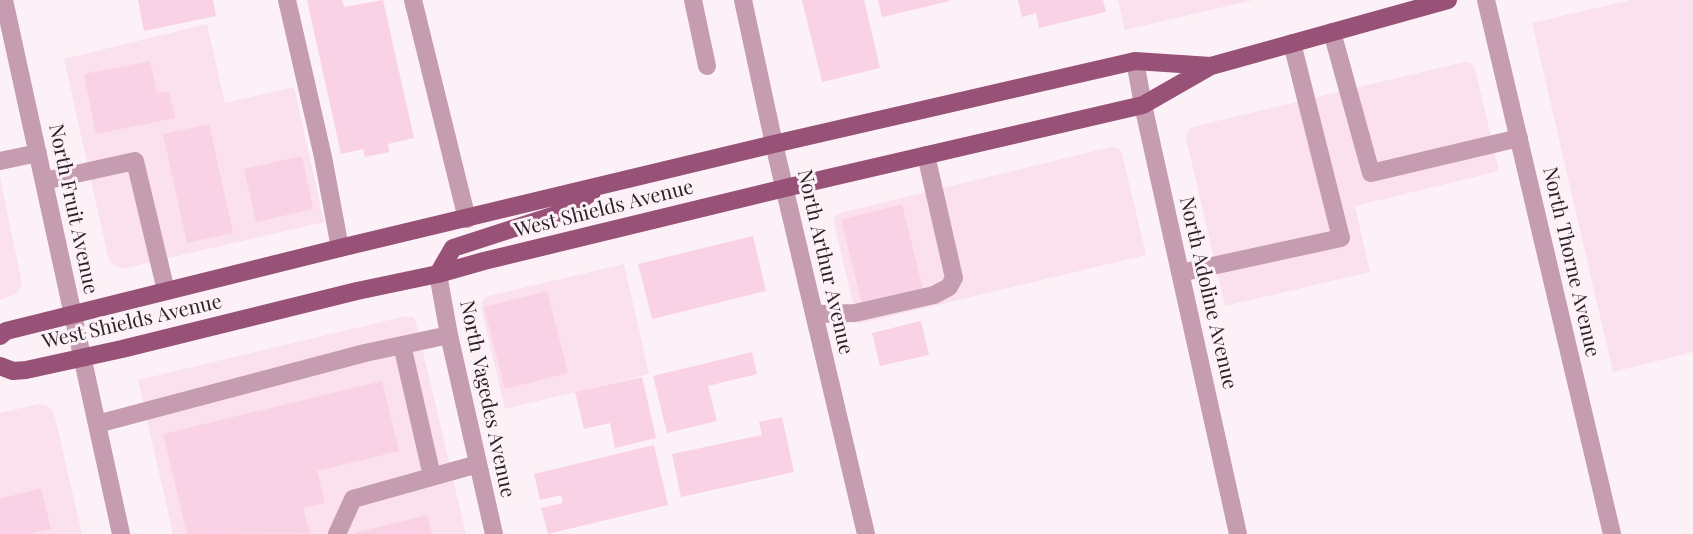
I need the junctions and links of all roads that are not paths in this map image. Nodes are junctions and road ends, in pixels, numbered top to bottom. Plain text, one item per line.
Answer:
1 (4, 0) edge
2 (287, 0) edge
3 (413, 0) edge
4 (693, 0) edge
5 (743, 0) edge
6 (1448, 0) edge
7 (1486, 0) edge
8 (1332, 32) junction
9 (1292, 43) junction
10 (1135, 61) junction
11 (707, 66) dead end
12 (1211, 66) junction
13 (1143, 105) junction
14 (1519, 138) junction
15 (774, 144) junction
16 (38, 153) junction
17 (926, 155) junction
18 (0, 161) edge
19 (44, 181) junction
20 (604, 184) junction
21 (785, 188) junction
22 (467, 219) junction
23 (340, 248) junction
24 (1180, 273) junction
25 (438, 274) junction
26 (166, 291) junction
27 (73, 314) junction
28 (815, 314) junction
29 (449, 335) junction
30 (0, 336) edge
31 (402, 345) junction
32 (82, 357) junction
33 (0, 366) edge
34 (97, 424) junction
35 (478, 464) junction
36 (432, 476) junction
37 (121, 534) edge
38 (337, 534) edge
39 (494, 534) edge
40 (866, 534) edge
41 (1238, 534) edge
42 (1612, 534) edge

1 - 16 street, North Fruit Avenue
2 - 23 street
3 - 22 street
4 - 11 street
5 - 15 street, North Arthur Avenue
6 - 8 main road, West Shields Avenue
7 - 14 street, North Thorne Avenue
8 - 9 main road, West Shields Avenue
8 - 14 street
9 - 12 main road, West Shields Avenue
9 - 24 street
10 - 12 main road, West Shields Avenue
10 - 13 street, North Adoline Avenue
10 - 15 main road, West Shields Avenue
12 - 13 main road, West Shields Avenue
13 - 17 main road, West Shields Avenue
13 - 24 street, North Adoline Avenue
14 - 42 street, North Thorne Avenue
15 - 20 main road, West Shields Avenue
15 - 21 street, North Arthur Avenue
16 - 18 street
16 - 19 street, North Fruit Avenue
17 - 21 main road, West Shields Avenue
17 - 28 street
19 - 26 street
19 - 27 street, North Fruit Avenue
20 - 22 main road, West Shields Avenue
20 - 25 main road
21 - 25 main road, West Shields Avenue
21 - 28 street, North Arthur Avenue
22 - 23 main road, West Shields Avenue
23 - 26 main road, West Shields Avenue
24 - 41 street, North Adoline Avenue
25 - 29 street, North Vagedes Avenue
25 - 32 main road, West Shields Avenue
26 - 27 main road, West Shields Avenue
27 - 30 main road, West Shields Avenue
27 - 32 street, North Fruit Avenue
28 - 40 street, North Arthur Avenue
29 - 31 street
29 - 35 street, North Vagedes Avenue
31 - 34 street
31 - 36 street
32 - 33 main road, West Shields Avenue
32 - 34 street, North Fruit Avenue
34 - 37 street, North Fruit Avenue
35 - 36 street
35 - 39 street, North Vagedes Avenue
36 - 38 street

